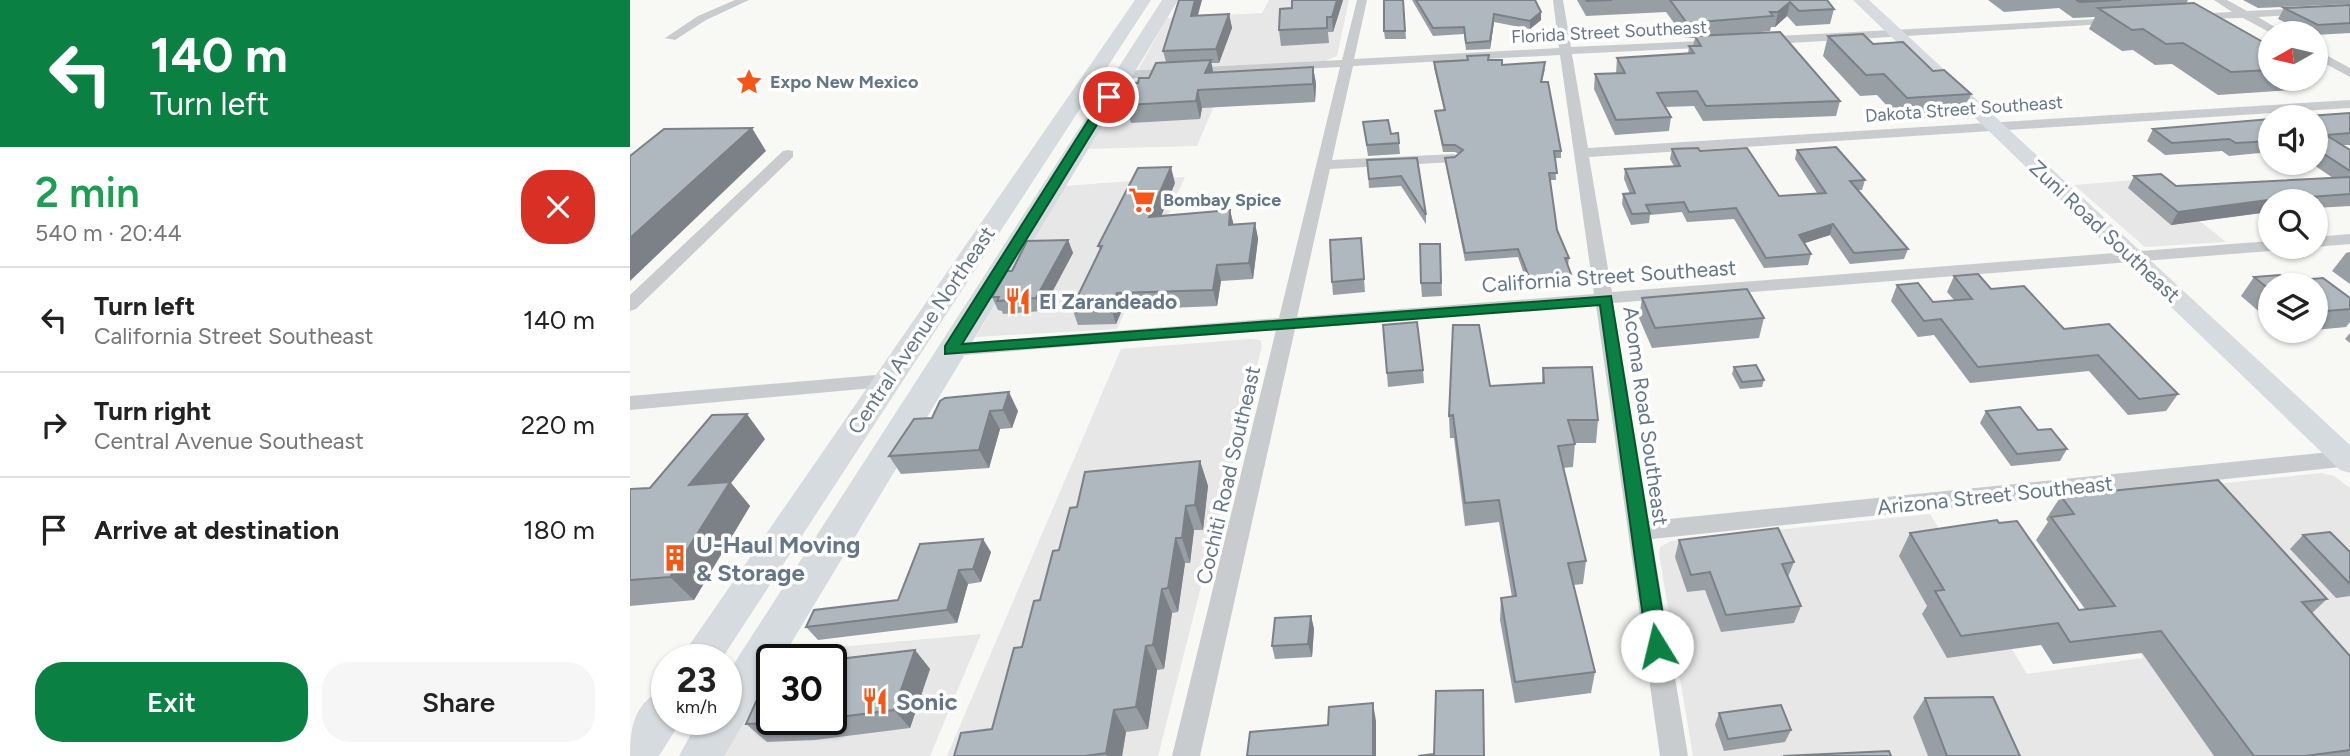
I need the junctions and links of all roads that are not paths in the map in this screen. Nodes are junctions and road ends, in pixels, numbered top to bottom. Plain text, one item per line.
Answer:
1 (744, 0) edge
2 (1143, 0) edge
3 (1170, 0) edge
4 (1362, 0) edge
5 (1558, 0) edge
6 (1860, 0) edge
7 (2219, 0) edge
8 (2350, 9) edge
9 (2245, 15) junction
10 (2175, 18) edge
11 (2134, 20) edge
12 (2258, 22) edge
13 (1895, 34) junction
14 (671, 38) dead end
15 (1740, 42) edge
16 (1726, 43) edge
17 (1567, 51) junction
18 (2328, 60) edge
19 (1347, 63) junction
20 (2350, 73) edge
21 (1122, 75) junction
22 (2350, 104) edge
23 (1994, 127) junction
24 (1580, 153) junction
25 (788, 154) dead end
26 (1454, 158) edge
27 (1324, 165) junction
28 (2350, 239) edge
29 (2328, 241) edge
30 (2258, 247) edge
31 (2132, 256) junction
32 (1606, 300) junction
33 (630, 304) edge
34 (1286, 323) junction
35 (951, 350) junction
36 (888, 381) junction
37 (630, 403) edge
38 (2349, 459) edge
39 (1640, 531) junction
40 (710, 644) edge
41 (742, 687) edge
42 (651, 731) edge
43 (713, 735) edge
44 (634, 756) edge
45 (700, 756) edge
46 (1186, 756) edge
47 (1674, 756) edge

1 - 14 street
2 - 36 main road, Central Avenue Northeast
3 - 21 main road
4 - 19 street, Cochiti Road Southeast
5 - 17 street, Acoma Road Southeast
6 - 13 street, Zuni Road Southeast
7 - 9 street
8 - 9 street
9 - 10 street
9 - 12 street
11 - 13 street
13 - 15 street
13 - 23 street, Zuni Road Southeast
16 - 17 street, Florida Street Southeast
17 - 19 street, Florida Street Southeast
17 - 24 street, Acoma Road Southeast
18 - 20 street
19 - 21 street, Florida Street Southeast
19 - 27 street, Cochiti Road Southeast
21 - 35 main road
22 - 23 street, Dakota Street Southeast
23 - 24 street, Dakota Street Southeast
23 - 31 street, Zuni Road Southeast
24 - 32 street, Acoma Road Southeast
25 - 33 street
26 - 27 street
27 - 34 street, Cochiti Road Southeast
28 - 29 street
30 - 31 street, California Street Southeast
31 - 32 street, California Street Southeast
31 - 38 street, Zuni Road Southeast
32 - 34 street, California Street Southeast
32 - 39 street, Acoma Road Southeast
34 - 35 street, California Street Southeast
34 - 46 street, Cochiti Road Southeast
35 - 41 main road
36 - 37 street
36 - 40 main road, Central Avenue Northeast
38 - 39 street, Arizona Street Southeast
39 - 47 street, Acoma Road Southeast
42 - 44 main road
43 - 45 main road

